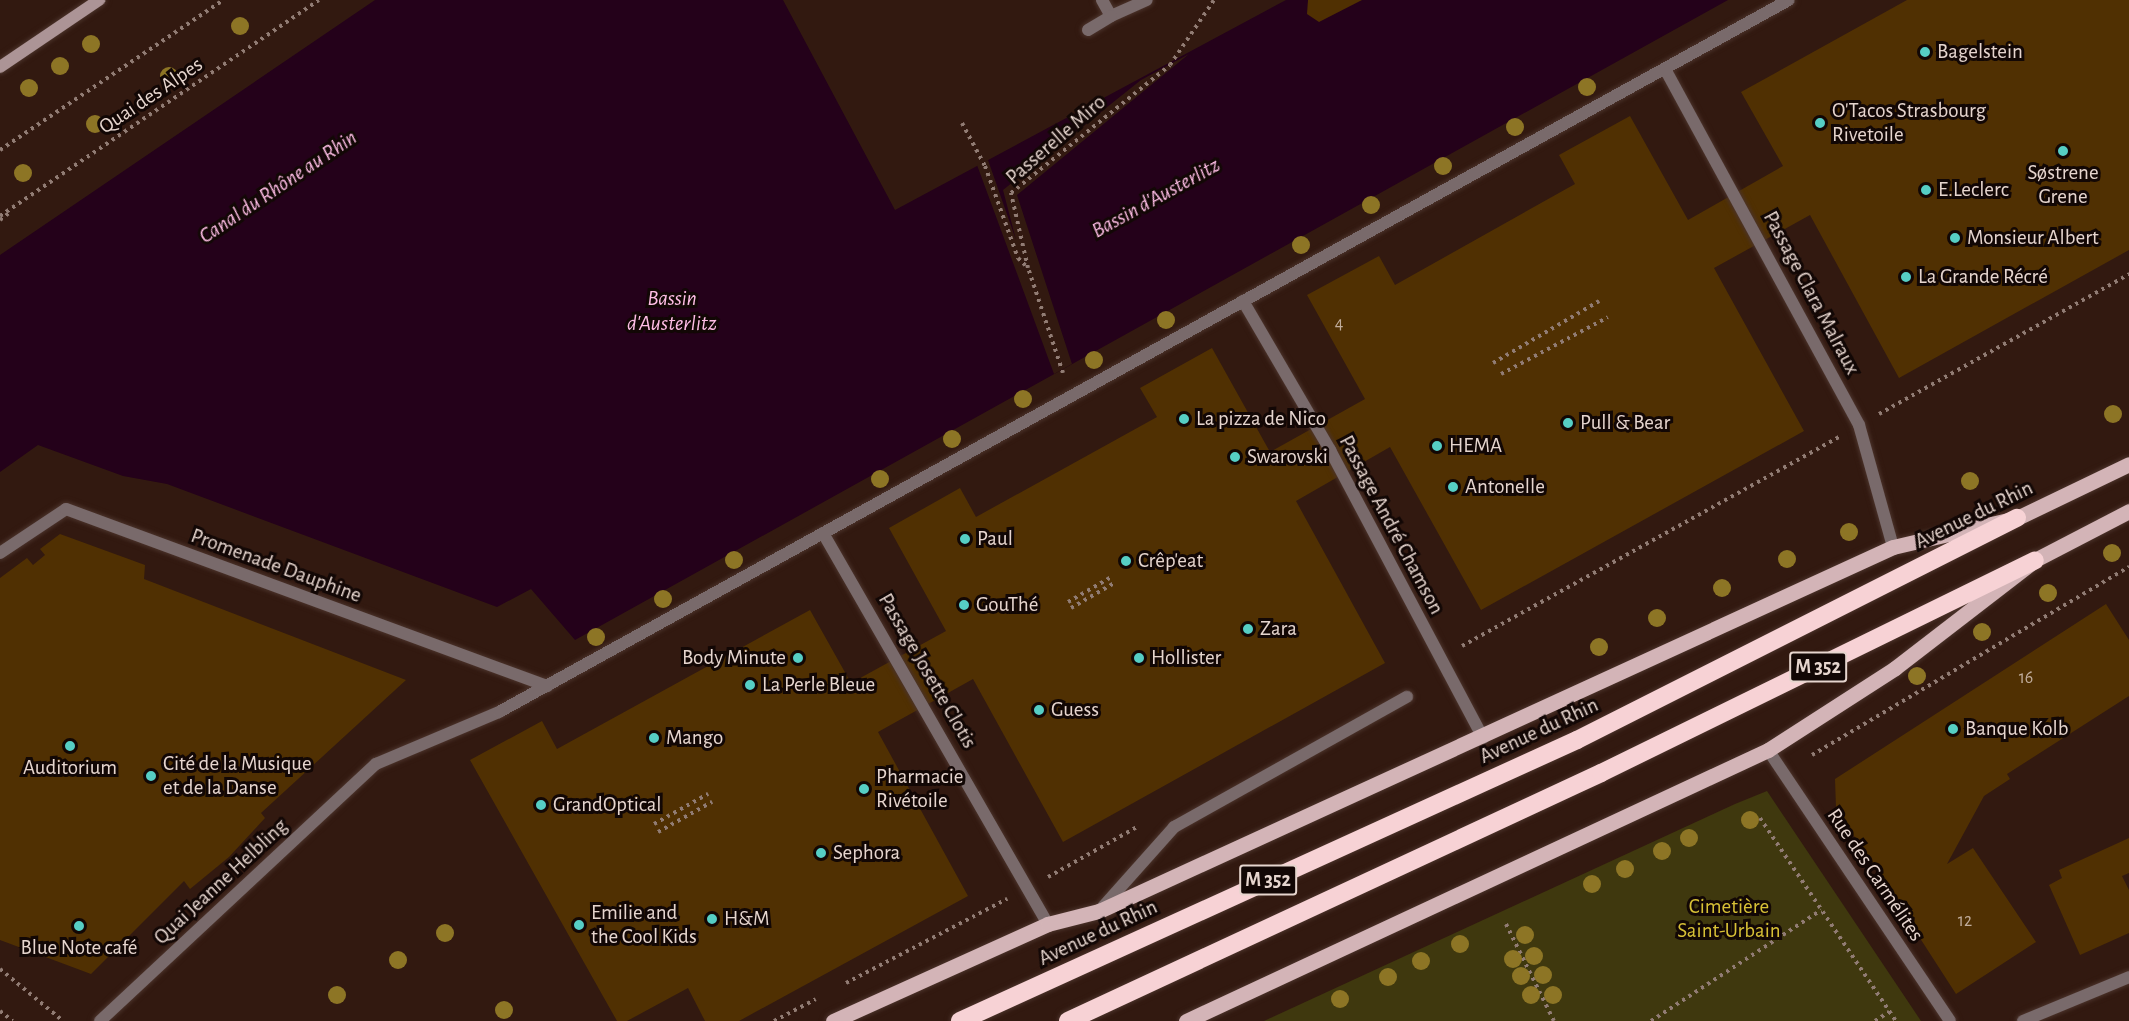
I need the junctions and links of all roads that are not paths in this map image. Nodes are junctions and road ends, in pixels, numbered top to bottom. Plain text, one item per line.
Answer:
1 (99, 0) edge
2 (1102, 0) edge
3 (1147, 0) edge
4 (1789, 0) edge
5 (1111, 16) junction
6 (1088, 30) dead end
7 (0, 67) edge
8 (1665, 69) junction
9 (1243, 301) junction
10 (2129, 464) edge
11 (2129, 511) edge
12 (2017, 518) junction
13 (824, 533) junction
14 (1893, 548) junction
15 (0, 553) edge
16 (2035, 560) junction
17 (547, 686) junction
18 (1407, 697) dead end
19 (1483, 738) junction
20 (1768, 750) junction
21 (1099, 911) junction
22 (1048, 924) junction
23 (2129, 977) edge
24 (100, 1021) edge
25 (832, 1021) edge
26 (960, 1021) edge
27 (1068, 1021) edge
28 (1186, 1021) edge
29 (1950, 1021) edge
30 (2023, 1021) edge

1 - 7 main road
2 - 5 street
3 - 5 street
4 - 8 street, Quai Jeanne Helbling
5 - 6 street
8 - 9 street, Quai Jeanne Helbling
8 - 14 street, Passage Clara Malraux
9 - 13 street, Quai Jeanne Helbling
9 - 19 street, Passage André Chamson
10 - 12 main road, Avenue du Rhin
11 - 16 main road
12 - 14 main road
12 - 26 highway, Avenue du Rhin / M 352
13 - 17 street, Quai Jeanne Helbling
13 - 22 street, Passage Josette Clotis
14 - 19 main road
15 - 17 street, Promenade Dauphine
16 - 20 main road
16 - 27 highway, M 352
17 - 24 street, Quai Jeanne Helbling
18 - 21 street
19 - 21 main road
20 - 28 main road
20 - 29 street, Rue des Carmélites
21 - 22 main road
22 - 25 main road
23 - 30 street

